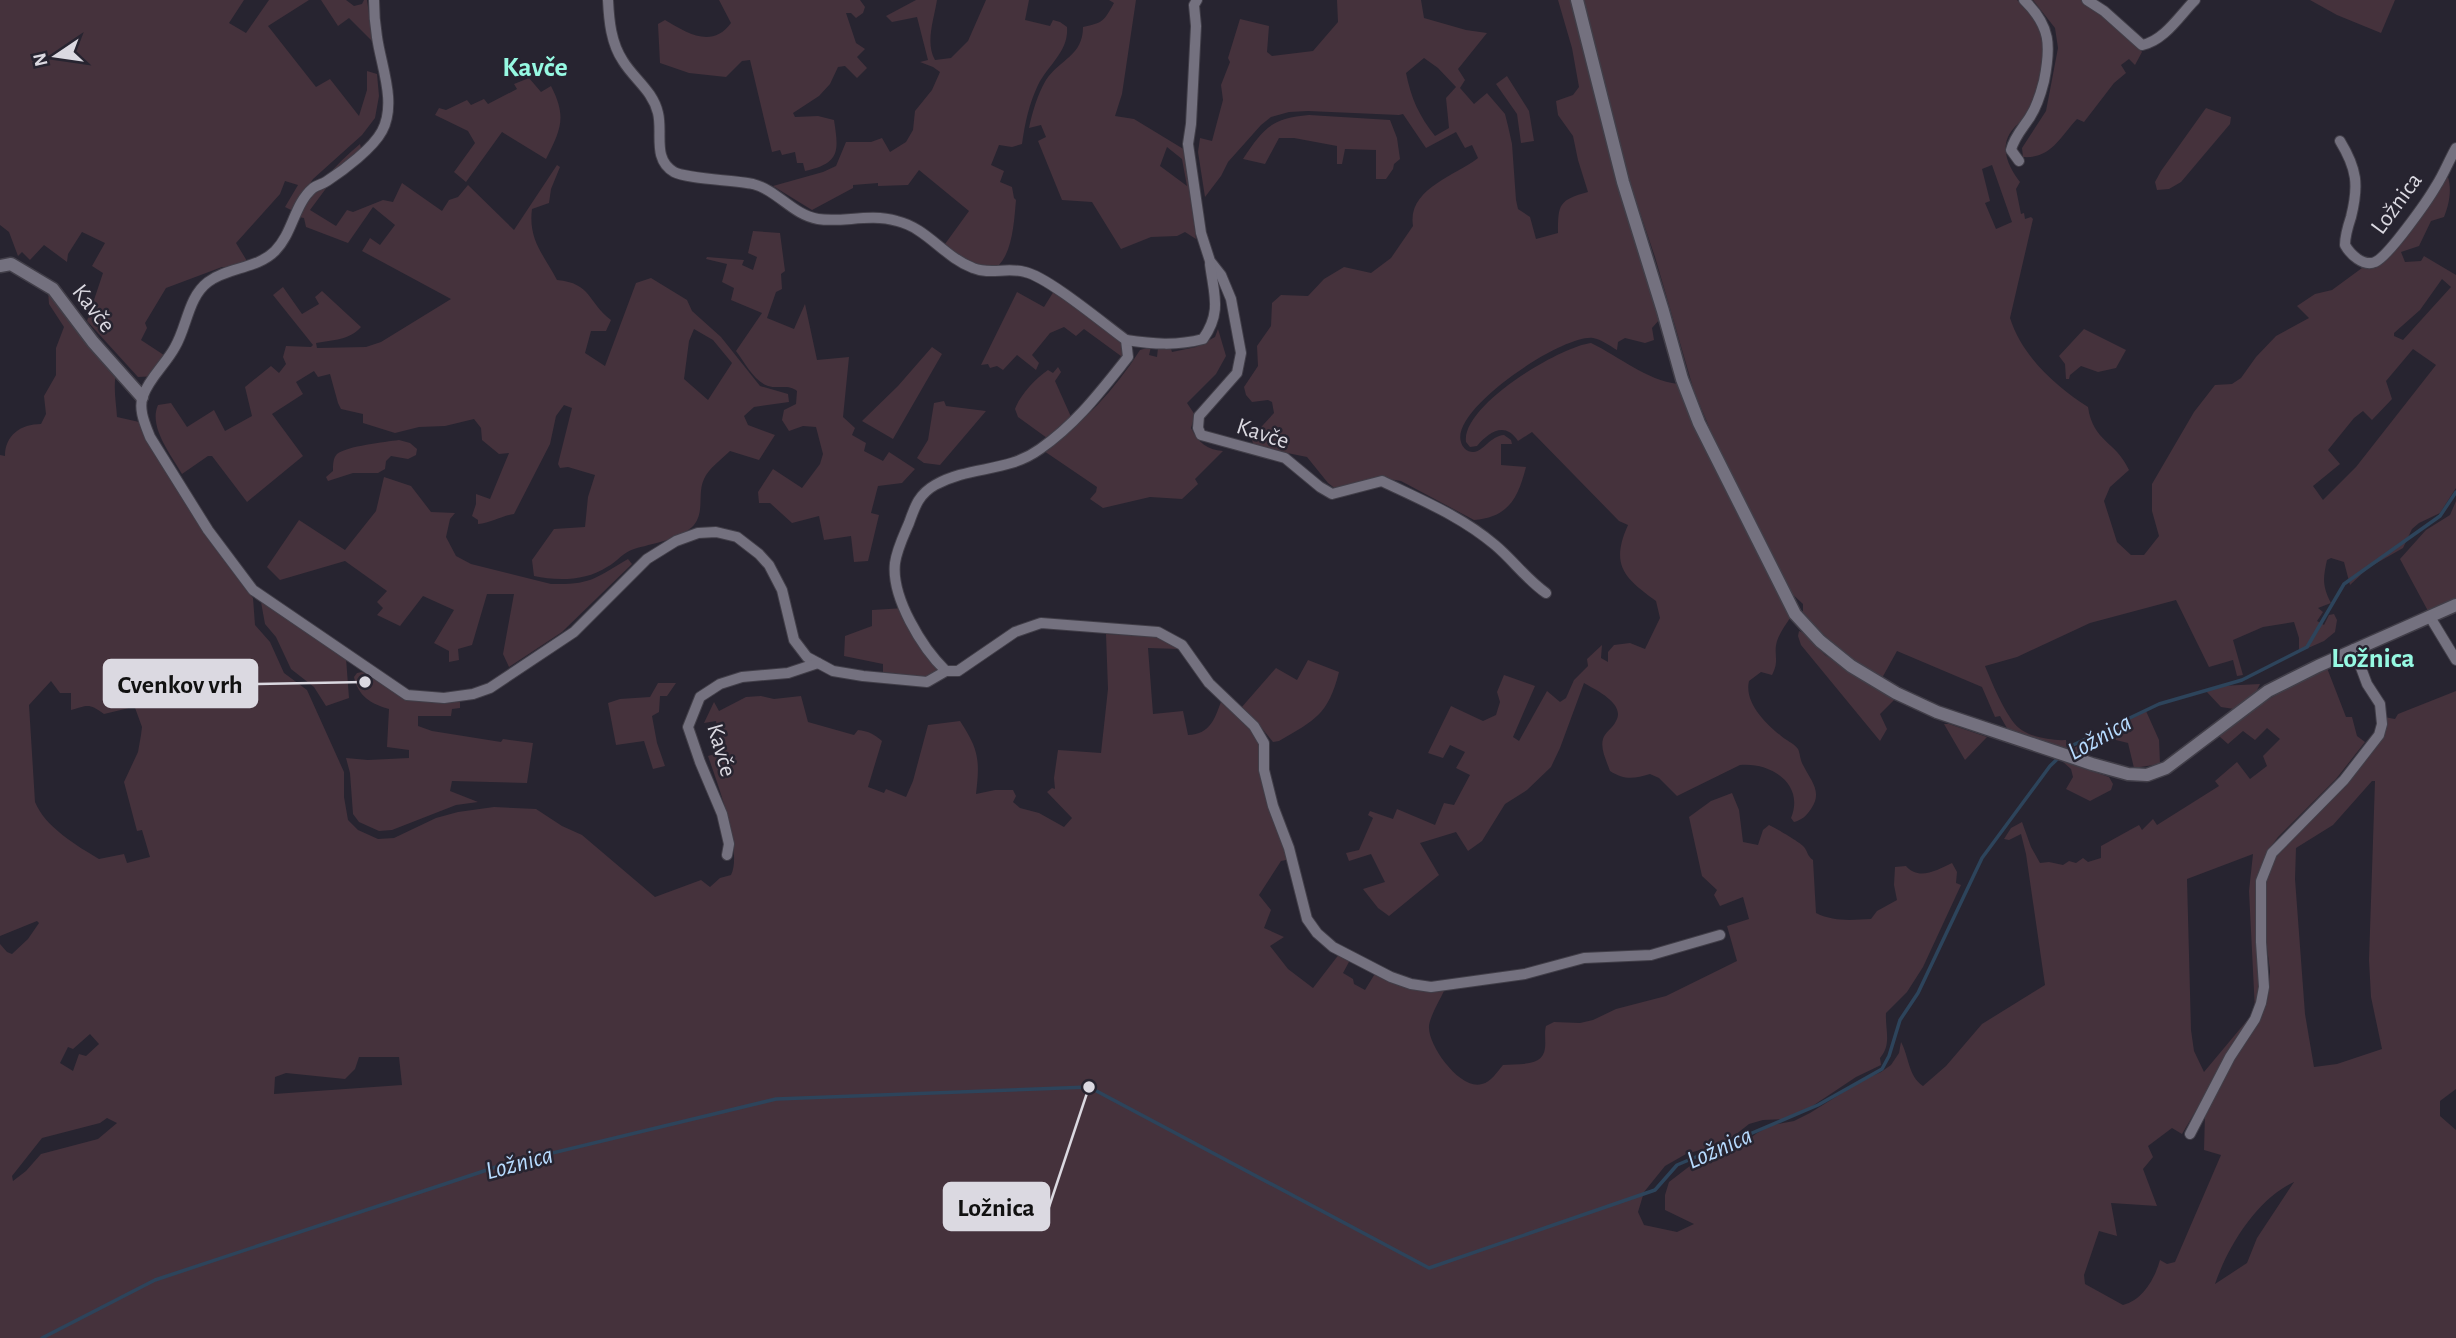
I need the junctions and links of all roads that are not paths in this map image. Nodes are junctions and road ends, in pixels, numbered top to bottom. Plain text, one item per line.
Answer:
1 (374, 0) edge
2 (608, 0) edge
3 (1197, 0) edge
4 (1577, 0) edge
5 (2024, 0) edge
6 (2087, 0) edge
7 (2195, 0) edge
8 (2340, 141) dead end
9 (2456, 148) edge
10 (2019, 162) dead end
11 (1210, 261) junction
12 (0, 267) edge
13 (1126, 340) junction
14 (142, 397) junction
15 (1546, 593) dead end
16 (2456, 605) edge
17 (2430, 617) junction
18 (2354, 649) junction
19 (2456, 660) edge
20 (818, 663) junction
21 (946, 671) junction
22 (727, 855) dead end
23 (1720, 935) dead end
24 (2190, 1134) dead end

1 - 14 street
2 - 13 street
3 - 11 street, Kavče
4 - 18 street
5 - 10 street
6 - 7 street
8 - 9 street, Ložnica
11 - 13 street, Kavče
11 - 15 street, Kavče
12 - 14 street, Kavče
13 - 21 street
14 - 20 street
16 - 17 street
17 - 18 street
17 - 19 street
18 - 24 street
20 - 21 street
20 - 22 street, Kavče
21 - 23 street

